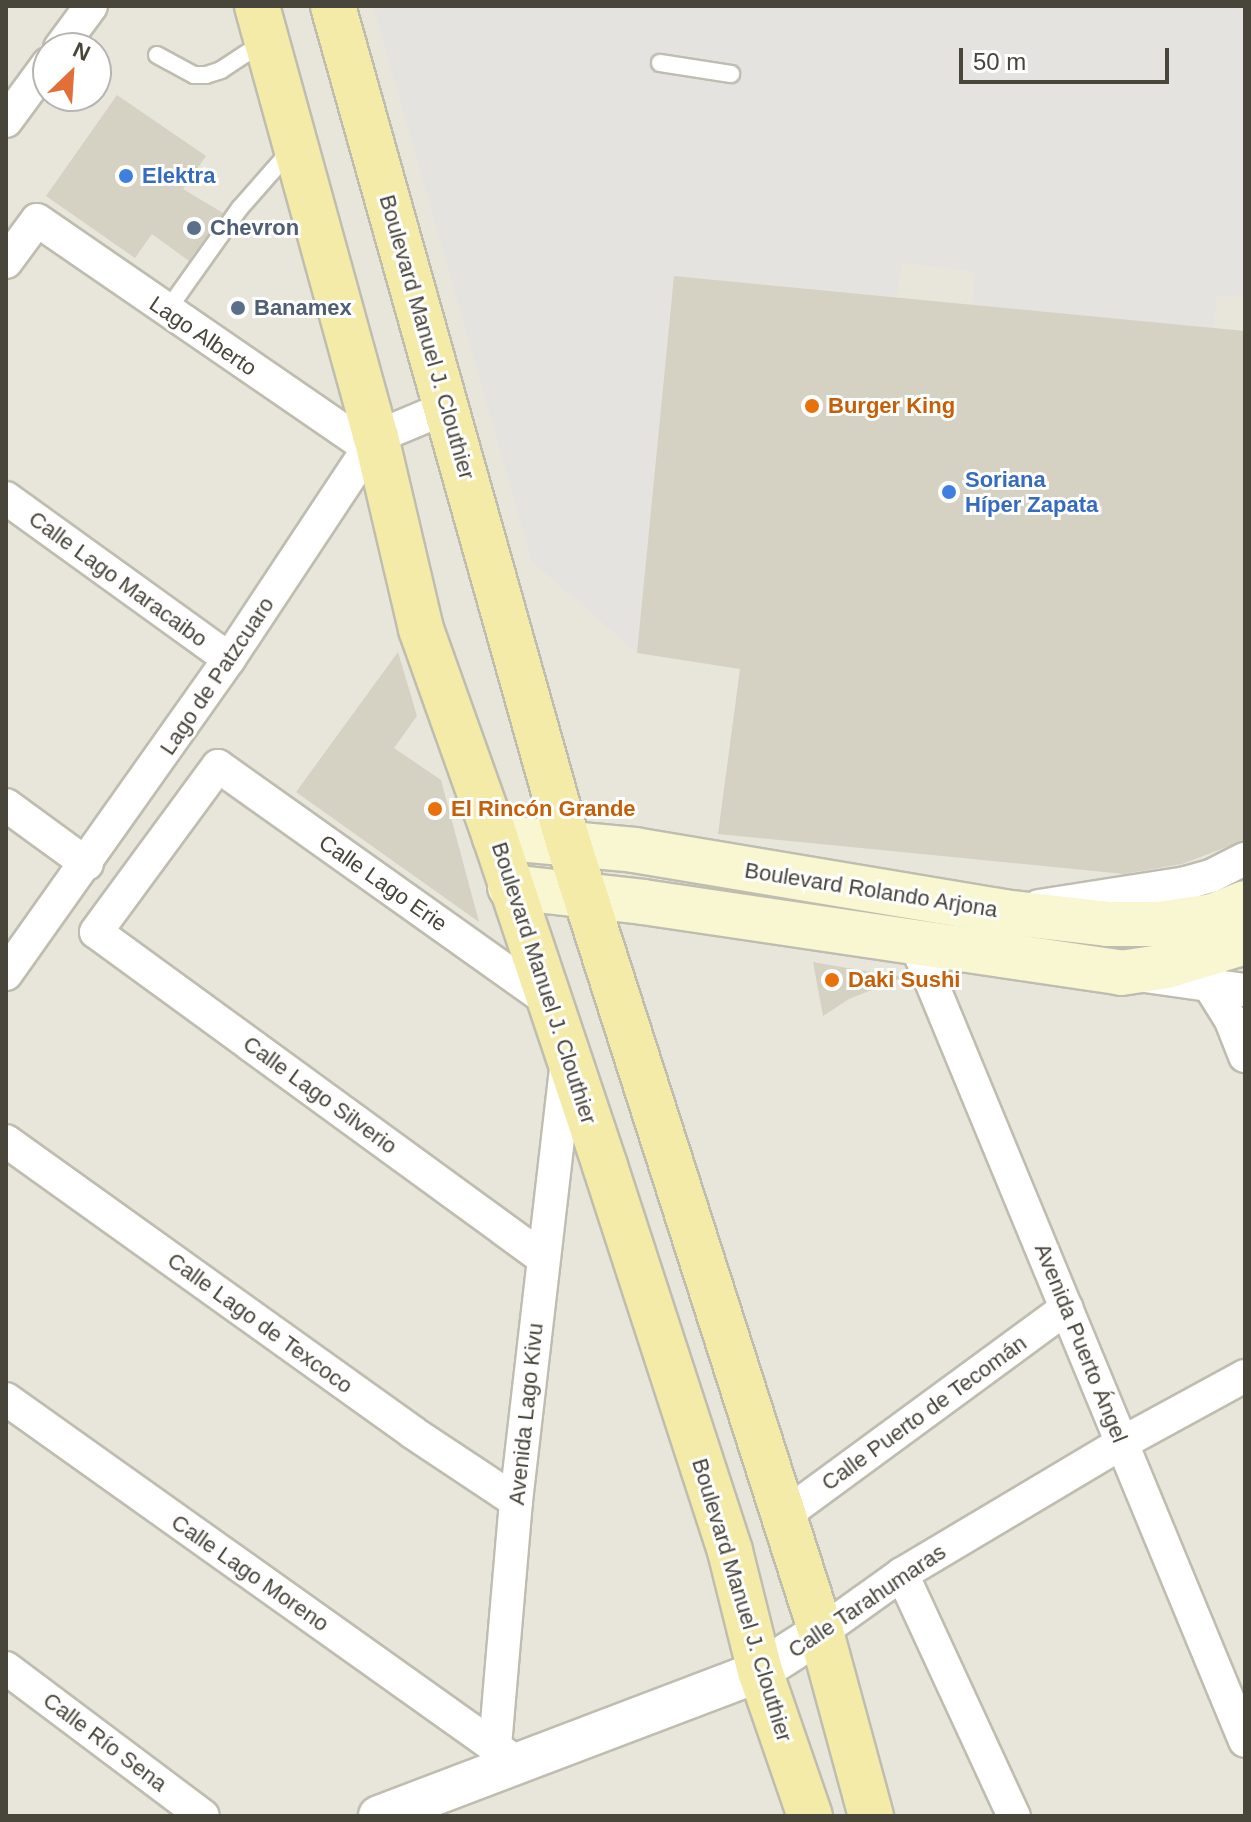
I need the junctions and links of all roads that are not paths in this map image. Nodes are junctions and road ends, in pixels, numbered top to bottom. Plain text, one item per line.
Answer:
1 (91, 6) edge
2 (333, 6) edge
3 (262, 23) edge
4 (72, 32) edge
5 (157, 55) dead end
6 (660, 63) dead end
7 (731, 74) dead end
8 (32, 86) edge
9 (6, 121) edge
10 (297, 143) junction
11 (6, 262) edge
12 (166, 312) junction
13 (448, 407) junction
14 (373, 443) junction
15 (6, 498) edge
16 (229, 659) junction
17 (6, 805) edge
18 (495, 837) junction
19 (568, 842) junction
20 (1245, 859) edge
21 (87, 864) junction
22 (510, 887) junction
23 (584, 896) junction
24 (1245, 903) edge
25 (1004, 912) junction
26 (96, 932) joint
27 (1245, 942) edge
28 (916, 945) junction
29 (1245, 964) edge
30 (1121, 973) junction
31 (6, 974) edge
32 (1209, 985) junction
33 (1245, 990) edge
34 (549, 1001) junction
35 (1245, 1056) edge
36 (567, 1058) junction
37 (6, 1141) edge
38 (543, 1258) junction
39 (1066, 1308) junction
40 (1245, 1376) edge
41 (6, 1399) edge
42 (1122, 1443) junction
43 (516, 1501) junction
44 (782, 1517) junction
45 (902, 1574) junction
46 (821, 1632) junction
47 (6, 1668) edge
48 (760, 1671) junction
49 (1245, 1741) edge
50 (505, 1754) junction
51 (203, 1816) edge
52 (379, 1816) edge
53 (810, 1816) edge
54 (871, 1816) edge
55 (1014, 1816) edge

1 - 4 street
2 - 13 main road, Boulevard Manuel J. Clouthier
3 - 5 lane
3 - 10 main road, Boulevard Manuel J. Clouthier
6 - 7 lane
8 - 9 street
10 - 12 lane
10 - 14 main road, Boulevard Manuel J. Clouthier
11 - 12 street, Lago Alberto
12 - 14 street, Lago Alberto
13 - 14 street
13 - 19 main road, Boulevard Manuel J. Clouthier
14 - 16 street, Lago de Patzcuaro
14 - 18 main road, Boulevard Manuel J. Clouthier
15 - 16 street, Calle Lago Maracaibo
16 - 21 street, Lago de Patzcuaro
17 - 21 street
18 - 19 main road, Boulevard Rolando Arjona
18 - 22 main road, Boulevard Manuel J. Clouthier
19 - 23 main road, Boulevard Manuel J. Clouthier
19 - 25 main road, Boulevard Rolando Arjona
20 - 25 street
21 - 31 street, Lago de Patzcuaro
22 - 23 main road, Boulevard Rolando Arjona
22 - 34 main road, Boulevard Manuel J. Clouthier
23 - 28 main road, Boulevard Rolando Arjona
23 - 44 main road, Boulevard Manuel J. Clouthier
24 - 25 main road, Boulevard Rolando Arjona
26 - 34 street, Calle Lago Erie
26 - 38 street, Calle Lago Silverio
27 - 30 main road, Boulevard Rolando Arjona
28 - 30 main road, Boulevard Rolando Arjona
28 - 39 street, Avenida Puerto Ángel
29 - 32 street
30 - 32 street
32 - 33 street
32 - 35 street
34 - 36 main road, Boulevard Manuel J. Clouthier
36 - 38 street, Avenida Lago Kivu
36 - 48 main road, Boulevard Manuel J. Clouthier
37 - 43 street, Calle Lago de Texcoco
38 - 43 street, Avenida Lago Kivu
39 - 42 street, Avenida Puerto Ángel
39 - 44 street, Calle Puerto de Tecomán
40 - 42 street, Calle Tarahumaras
41 - 50 street, Calle Lago Moreno
42 - 45 street, Calle Tarahumaras
42 - 49 street, Avenida Puerto Ángel
43 - 50 street, Avenida Lago Kivu
44 - 46 main road, Boulevard Manuel J. Clouthier
45 - 46 street, Calle Tarahumaras
45 - 55 street
46 - 48 street, Calle Tarahumaras
46 - 54 main road, Boulevard Manuel J. Clouthier
47 - 51 street, Calle Río Sena
48 - 50 street, Calle Tarahumaras
48 - 53 main road, Boulevard Manuel J. Clouthier
50 - 52 street, Calle Tarahumaras

